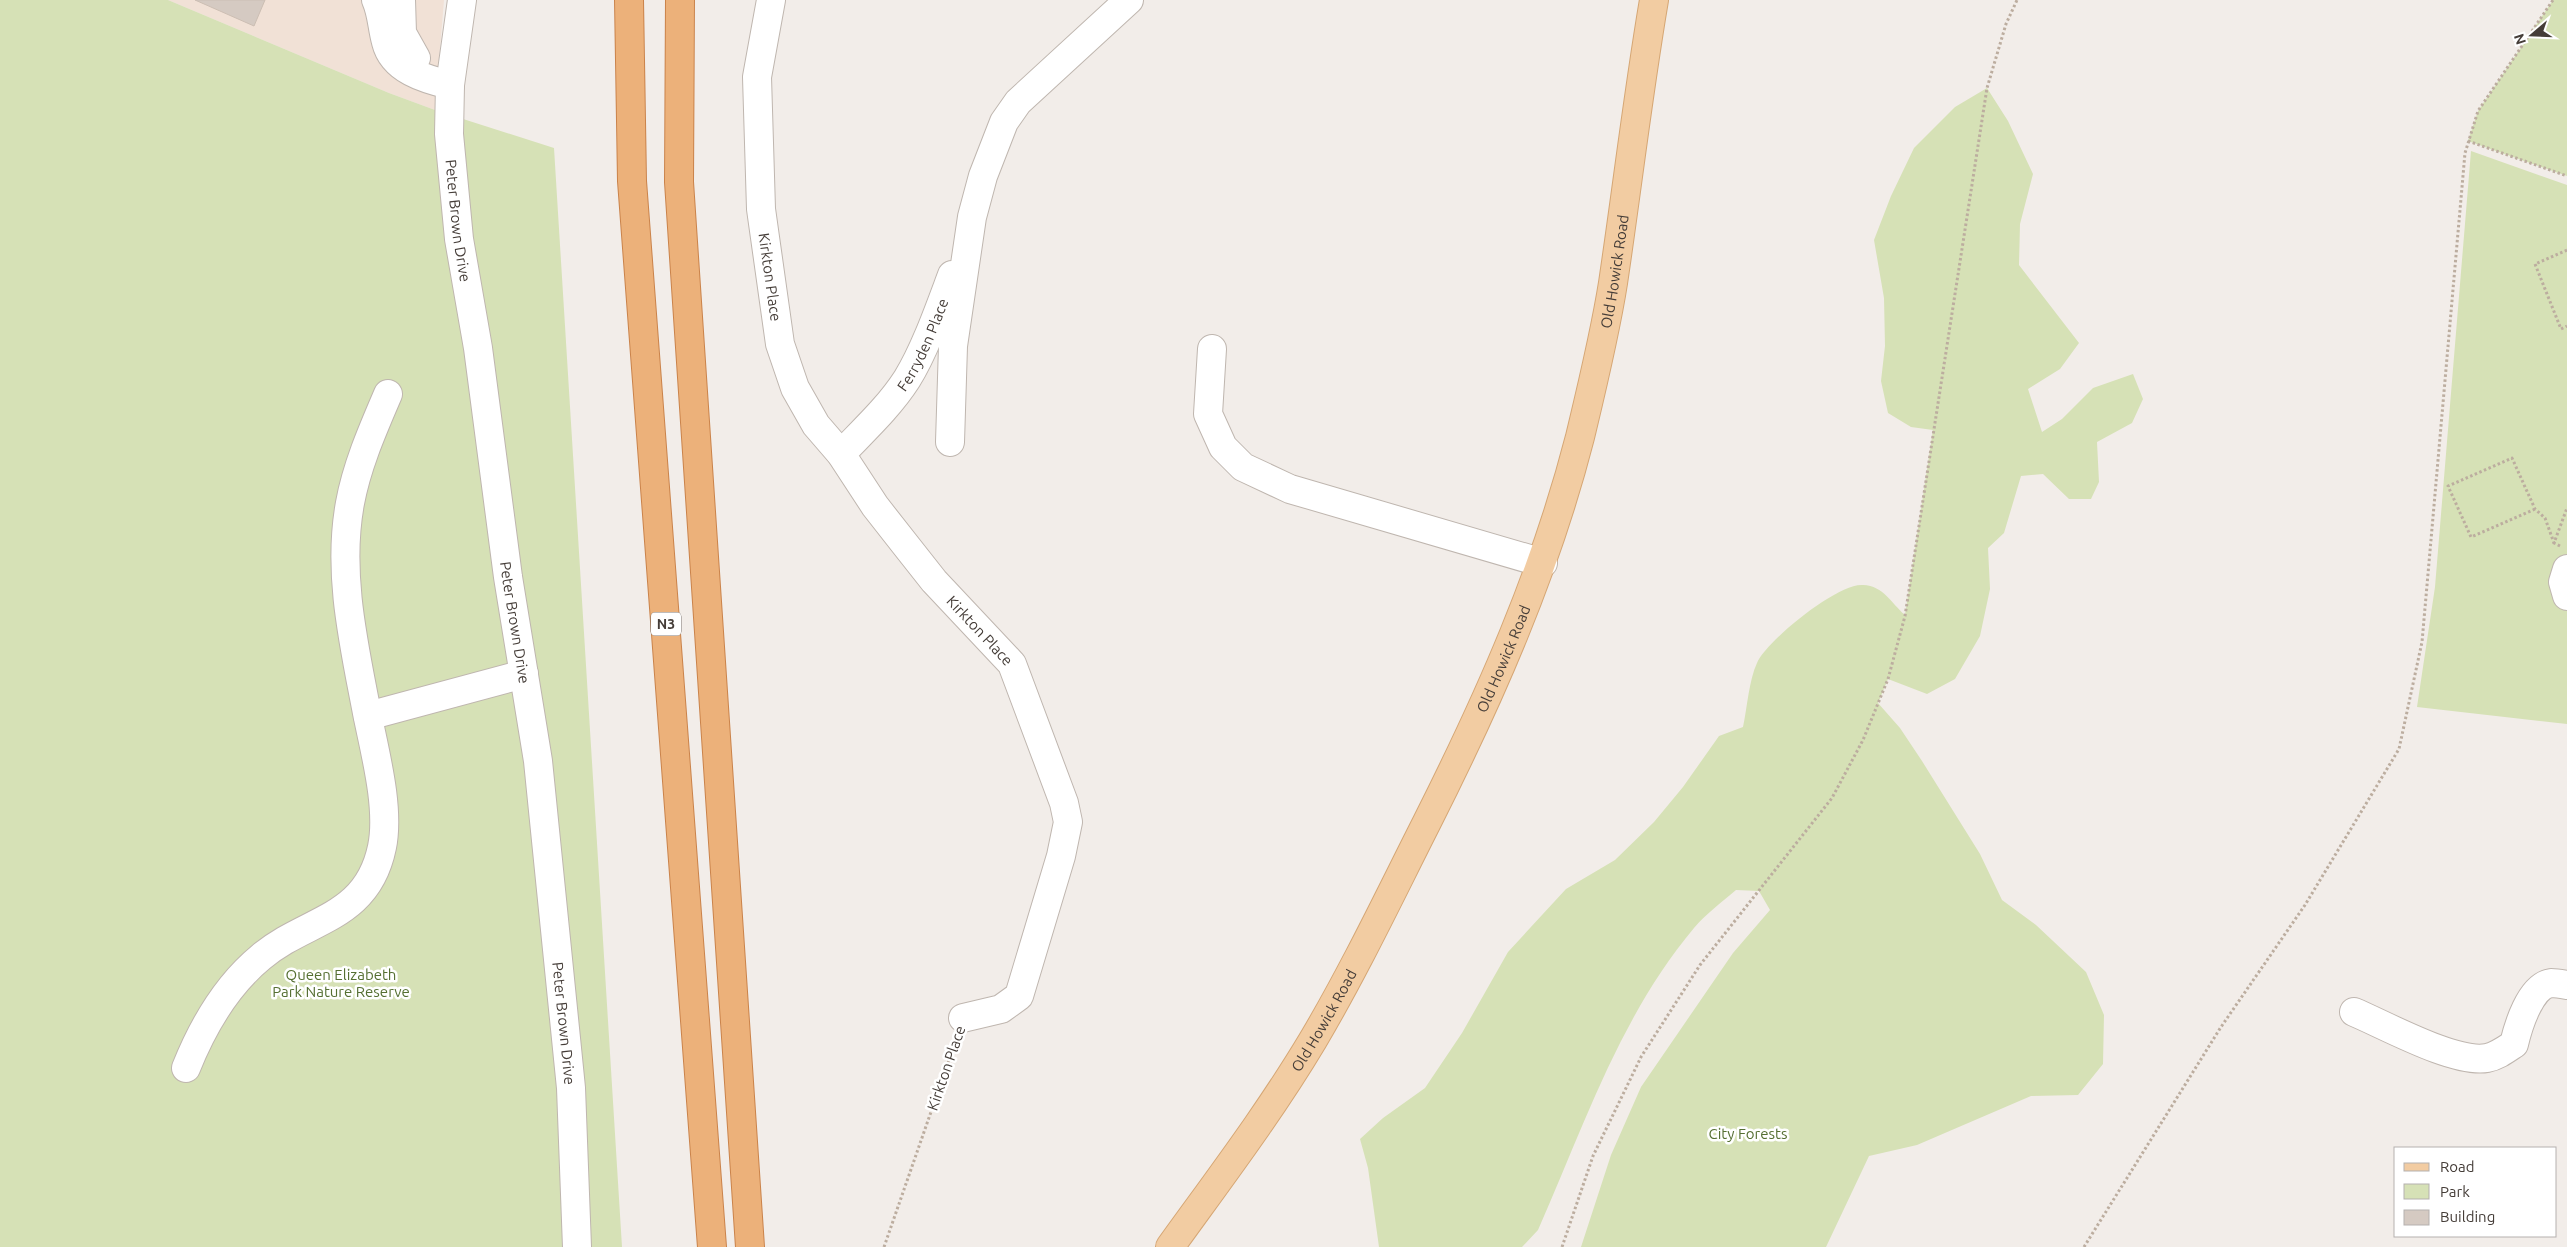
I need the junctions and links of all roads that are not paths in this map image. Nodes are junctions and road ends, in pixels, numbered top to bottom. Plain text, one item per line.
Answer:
1 (376, 0) edge
2 (402, 0) edge
3 (462, 0) edge
4 (629, 0) edge
5 (680, 0) edge
6 (772, 0) edge
7 (1129, 0) edge
8 (1654, 0) edge
9 (440, 83) junction
10 (972, 217) junction
11 (1212, 349) dead end
12 (388, 394) dead end
13 (950, 442) dead end
14 (841, 454) junction
15 (1543, 563) junction
16 (2567, 570) edge
17 (2567, 596) edge
18 (524, 674) junction
19 (368, 716) junction
20 (2567, 985) edge
21 (2354, 1012) dead end
22 (963, 1018) road end
23 (186, 1068) dead end
24 (577, 1247) edge
25 (712, 1247) edge
26 (750, 1247) edge
27 (1170, 1247) edge

1 - 9 street
2 - 9 street
3 - 9 street, Peter Brown Drive
4 - 25 highway, N3
5 - 26 highway
6 - 14 street, Kirkton Place
7 - 10 street, Ferryden Place
8 - 15 main road, Old Howick Road
9 - 18 street, Peter Brown Drive
10 - 13 street, Ferryden Place
10 - 14 street, Ferryden Place
11 - 15 street
12 - 19 street
14 - 22 street, Kirkton Place
15 - 27 main road, Old Howick Road
16 - 17 street
18 - 19 street
18 - 24 street, Peter Brown Drive
19 - 23 street
20 - 21 street

